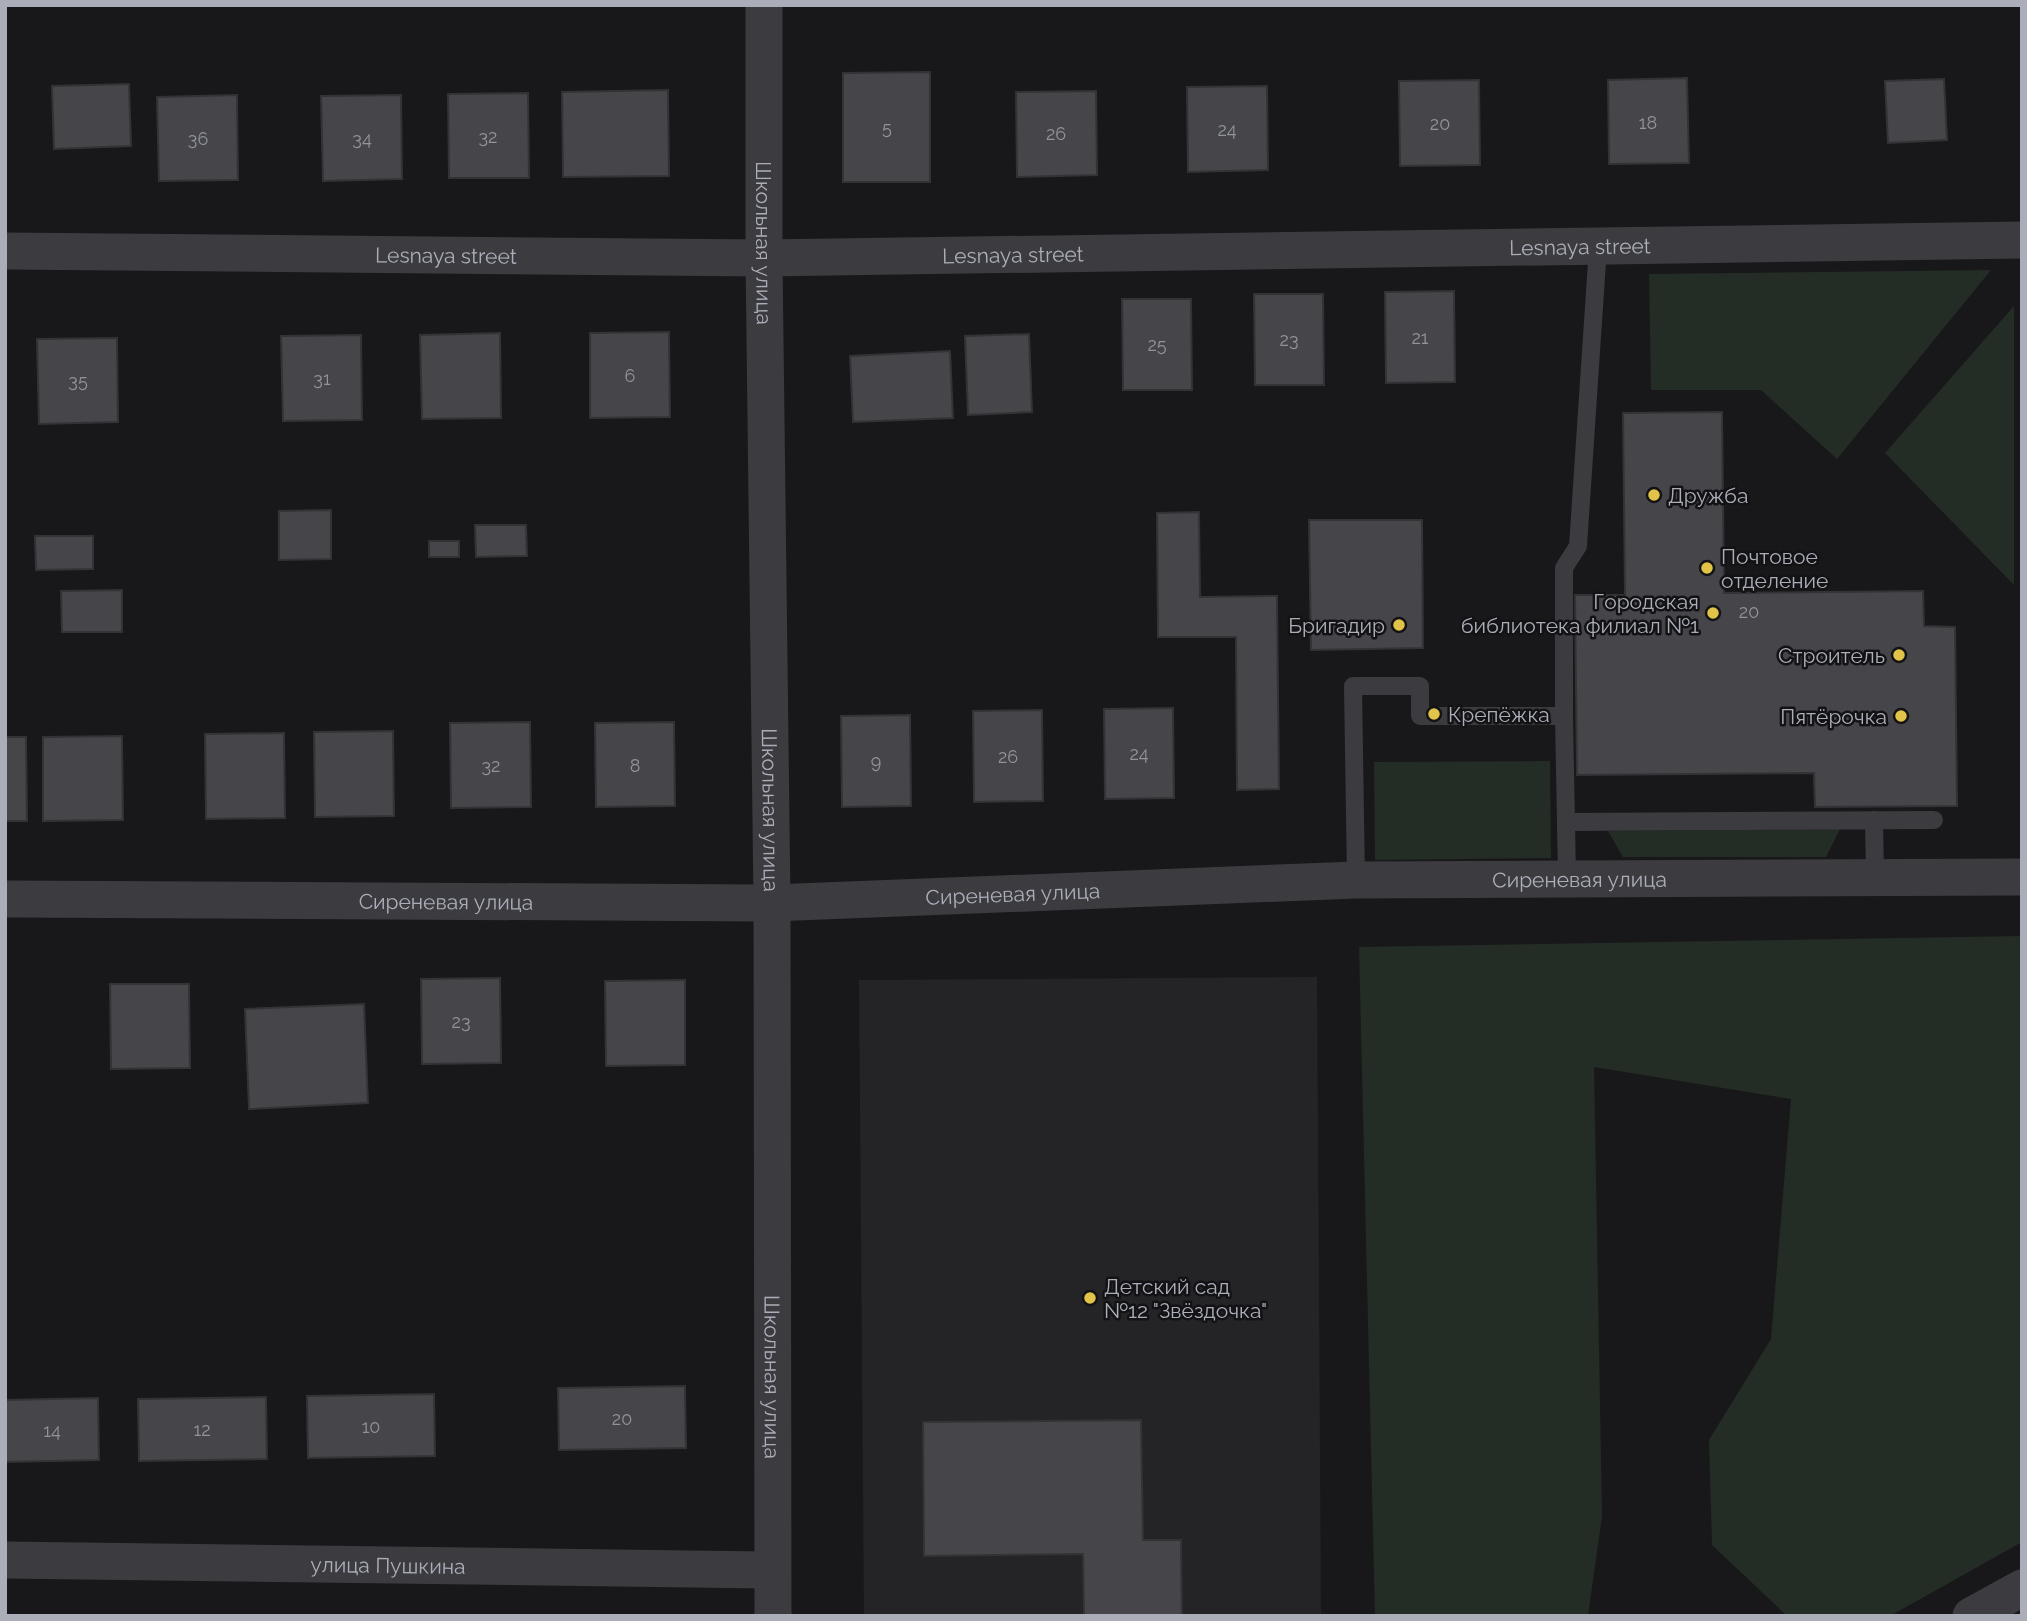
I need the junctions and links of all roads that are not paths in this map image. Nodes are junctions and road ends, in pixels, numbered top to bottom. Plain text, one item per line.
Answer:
1 (764, 5) edge
2 (2022, 240) edge
3 (1598, 247) junction
4 (5, 251) edge
5 (764, 258) junction
6 (1564, 716) junction
7 (1874, 820) junction
8 (1934, 820) dead end
9 (1567, 822) junction
10 (1567, 877) junction
11 (1875, 877) junction
12 (2022, 877) edge
13 (1356, 880) junction
14 (5, 900) edge
15 (772, 903) junction
16 (5, 1560) edge
17 (772, 1570) junction
18 (2022, 1588) edge
19 (773, 1616) edge
20 (1971, 1616) edge

1 - 5 street, Школьная улица
2 - 3 street, Lesnaya street
3 - 5 street, Lesnaya street
3 - 6 lane
4 - 5 street, Lesnaya street
5 - 15 street, Школьная улица
6 - 9 lane
6 - 13 lane
7 - 8 lane
7 - 9 lane
7 - 11 lane
9 - 10 lane
10 - 11 street, Сиреневая улица
10 - 13 street, Сиреневая улица
11 - 12 street, Сиреневая улица
13 - 15 street, Сиреневая улица
14 - 15 street, Сиреневая улица
15 - 17 street, Школьная улица
16 - 17 street, улица Пушкина
17 - 19 street, Школьная улица
18 - 20 street

